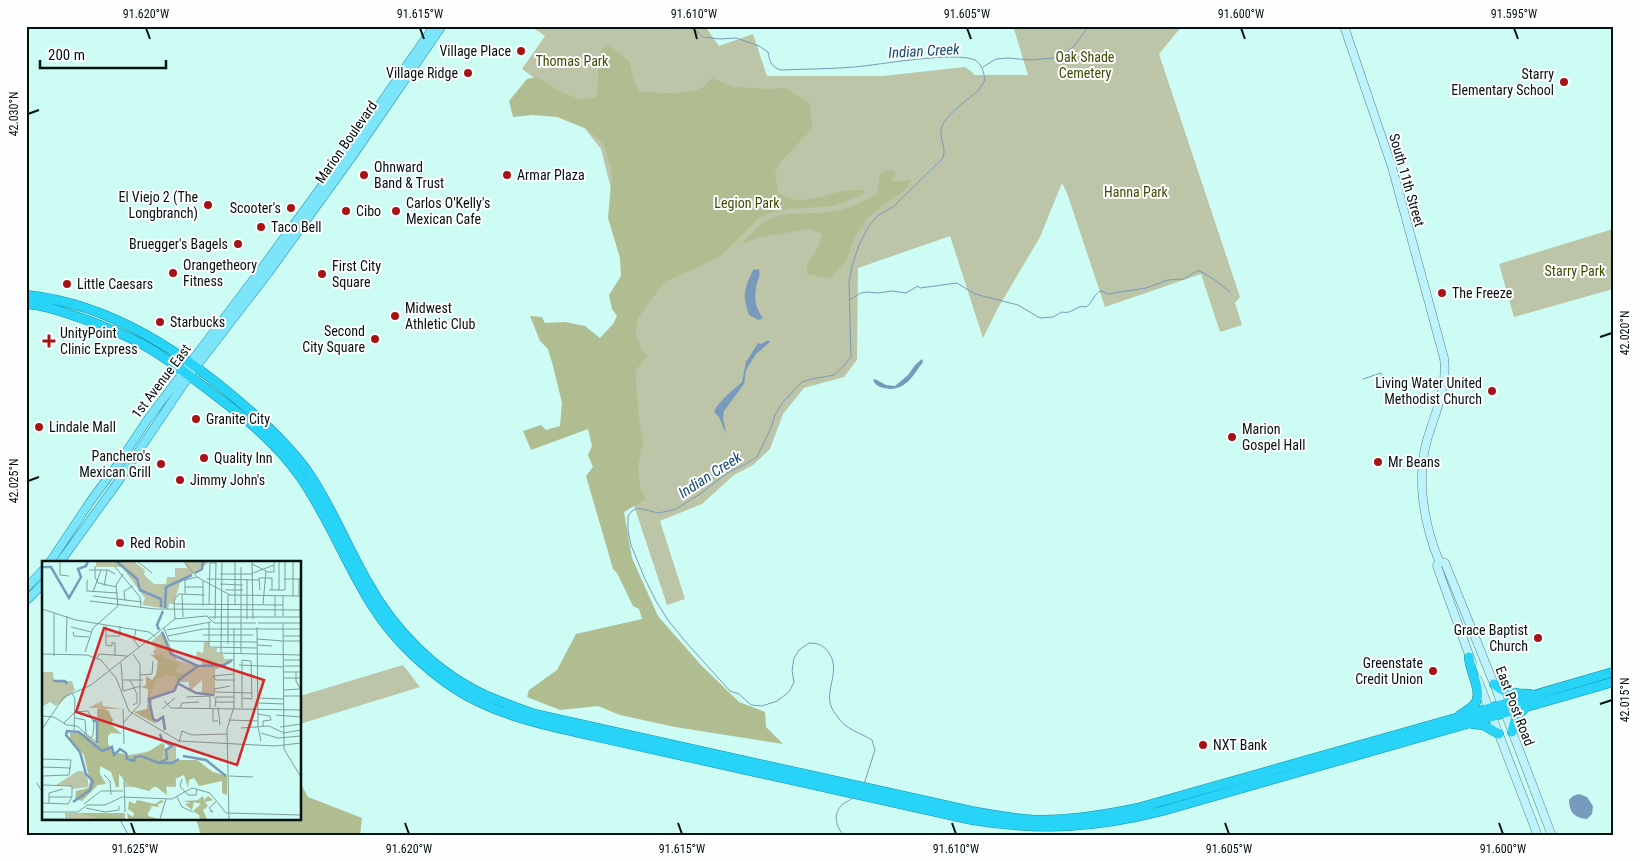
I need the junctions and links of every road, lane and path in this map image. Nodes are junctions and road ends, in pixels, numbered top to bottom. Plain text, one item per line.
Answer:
1 (434, 26) edge
2 (442, 26) edge
3 (1344, 26) edge
4 (265, 270) junction
5 (26, 295) edge
6 (26, 304) edge
7 (1440, 343) joint
8 (194, 365) junction
9 (187, 374) junction
10 (51, 561) edge
11 (61, 561) edge
12 (1439, 561) junction
13 (42, 571) edge
14 (42, 585) edge
15 (26, 588) edge
16 (26, 601) edge
17 (1469, 657) junction
18 (1613, 672) edge
19 (1613, 682) edge
20 (1494, 684) junction
21 (1535, 695) junction
22 (1525, 708) junction
23 (1503, 709) junction
24 (1491, 713) junction
25 (1456, 718) junction
26 (1468, 724) junction
27 (1512, 732) junction
28 (1499, 734) junction
29 (811, 780) junction
30 (904, 801) junction
31 (1538, 836) edge
32 (1552, 836) edge

1 - 4 main road, Marion Boulevard
2 - 4 main road, Marion Boulevard
3 - 7 main road, South 11th Street
4 - 8 main road, 1st Avenue East
5 - 8 highway
6 - 9 highway
7 - 12 main road, East Post Road
8 - 9 main road, 1st Avenue East
8 - 29 highway
9 - 10 main road, 1st Avenue East
9 - 11 main road, 1st Avenue East
9 - 29 highway
12 - 17 main road, East Post Road
12 - 20 main road, East Post Road
13 - 15 main road
14 - 16 main road
17 - 24 main road, East Post Road
17 - 25 highway
18 - 21 highway
19 - 22 highway
20 - 21 highway
20 - 23 main road, East Post Road
21 - 23 highway
22 - 23 highway
22 - 27 highway
23 - 24 highway
23 - 27 main road, East Post Road
24 - 25 highway
24 - 26 highway
24 - 28 main road, East Post Road
25 - 30 highway
26 - 28 highway
26 - 30 highway
27 - 32 main road, East Post Road
28 - 31 main road, East Post Road
29 - 30 highway

